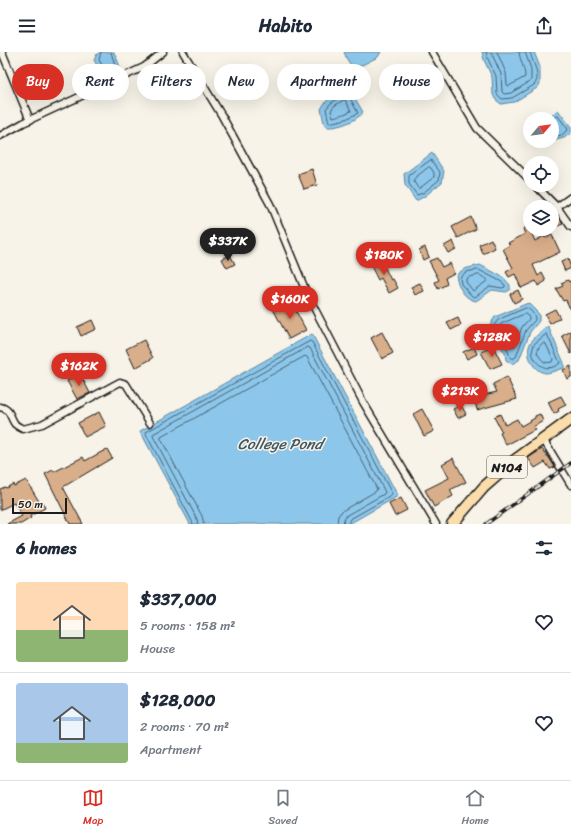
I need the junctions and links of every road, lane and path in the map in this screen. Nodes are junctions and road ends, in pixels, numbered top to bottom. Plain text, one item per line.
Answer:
1 (2, 52) edge
2 (163, 52) edge
3 (183, 52) edge
4 (432, 52) edge
5 (30, 120) junction
6 (0, 136) edge
7 (523, 173) edge
8 (542, 192) edge
9 (571, 197) edge
10 (550, 200) edge
11 (559, 206) edge
12 (559, 210) edge
13 (571, 227) edge
14 (0, 407) edge
15 (571, 419) edge
16 (150, 423) dead end
17 (543, 439) junction
18 (571, 485) edge
19 (436, 524) edge
20 (452, 524) edge

1 - 5 street
2 - 5 street
3 - 19 street
4 - 7 street
5 - 6 street
8 - 10 street
9 - 11 street
12 - 13 street
14 - 16 street
15 - 17 highway, N104
17 - 18 street
17 - 20 highway, N104

